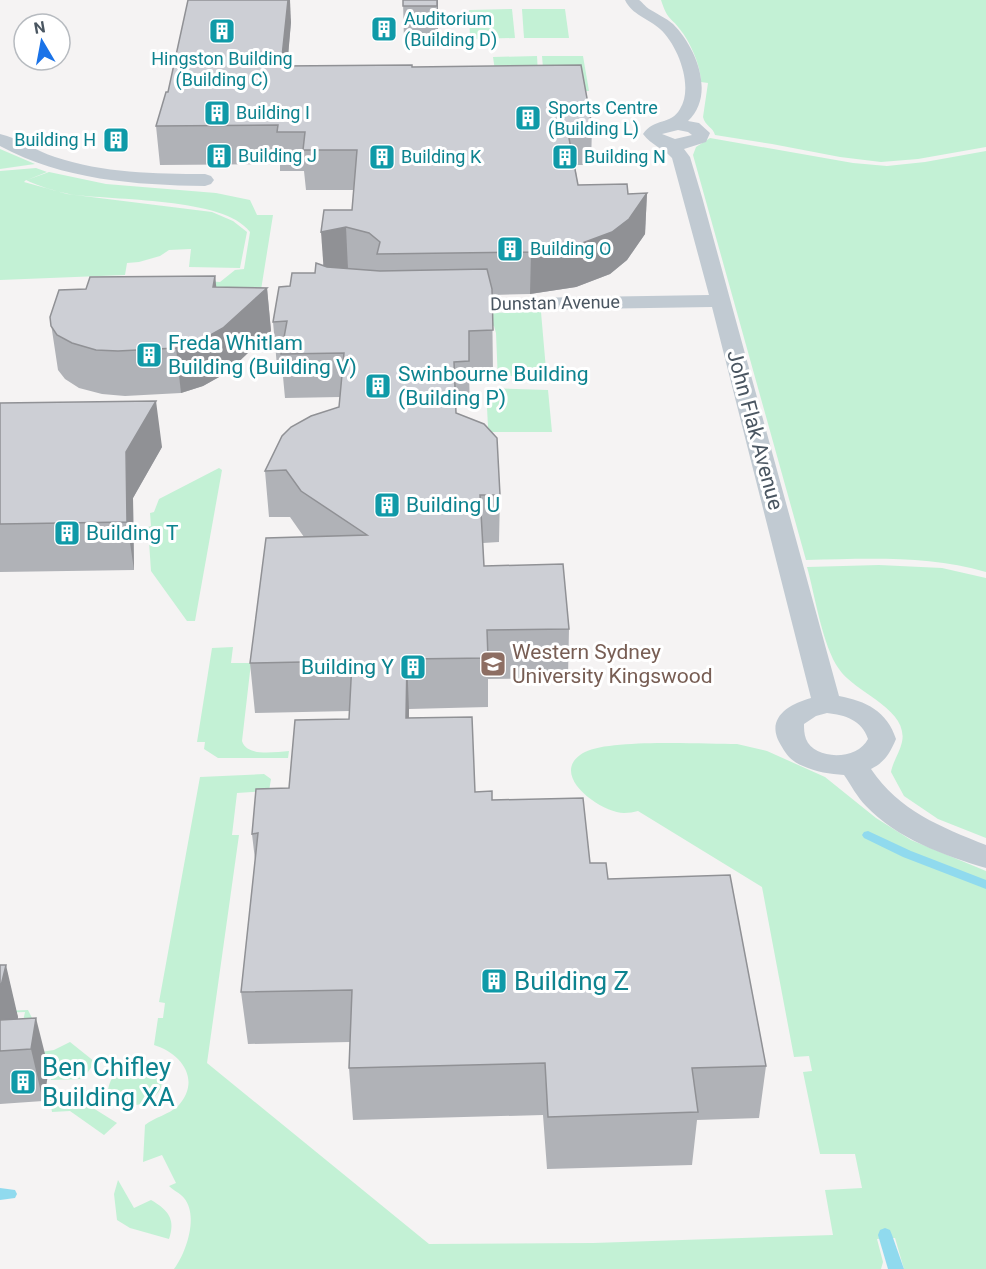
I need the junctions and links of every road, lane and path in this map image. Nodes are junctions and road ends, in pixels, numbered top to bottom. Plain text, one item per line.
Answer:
1 (632, 0) edge
2 (653, 8) edge
3 (0, 139) edge
4 (205, 180) dead end
5 (720, 301) junction
6 (440, 305) edge
7 (826, 704) junction
8 (852, 764) junction
9 (986, 857) edge

1 - 2 street, John Flak Avenue
2 - 5 street, John Flak Avenue
3 - 4 street
5 - 6 street, Dunstan Avenue
5 - 7 street, John Flak Avenue
7 - 8 street
7 - 8 street
8 - 9 street

